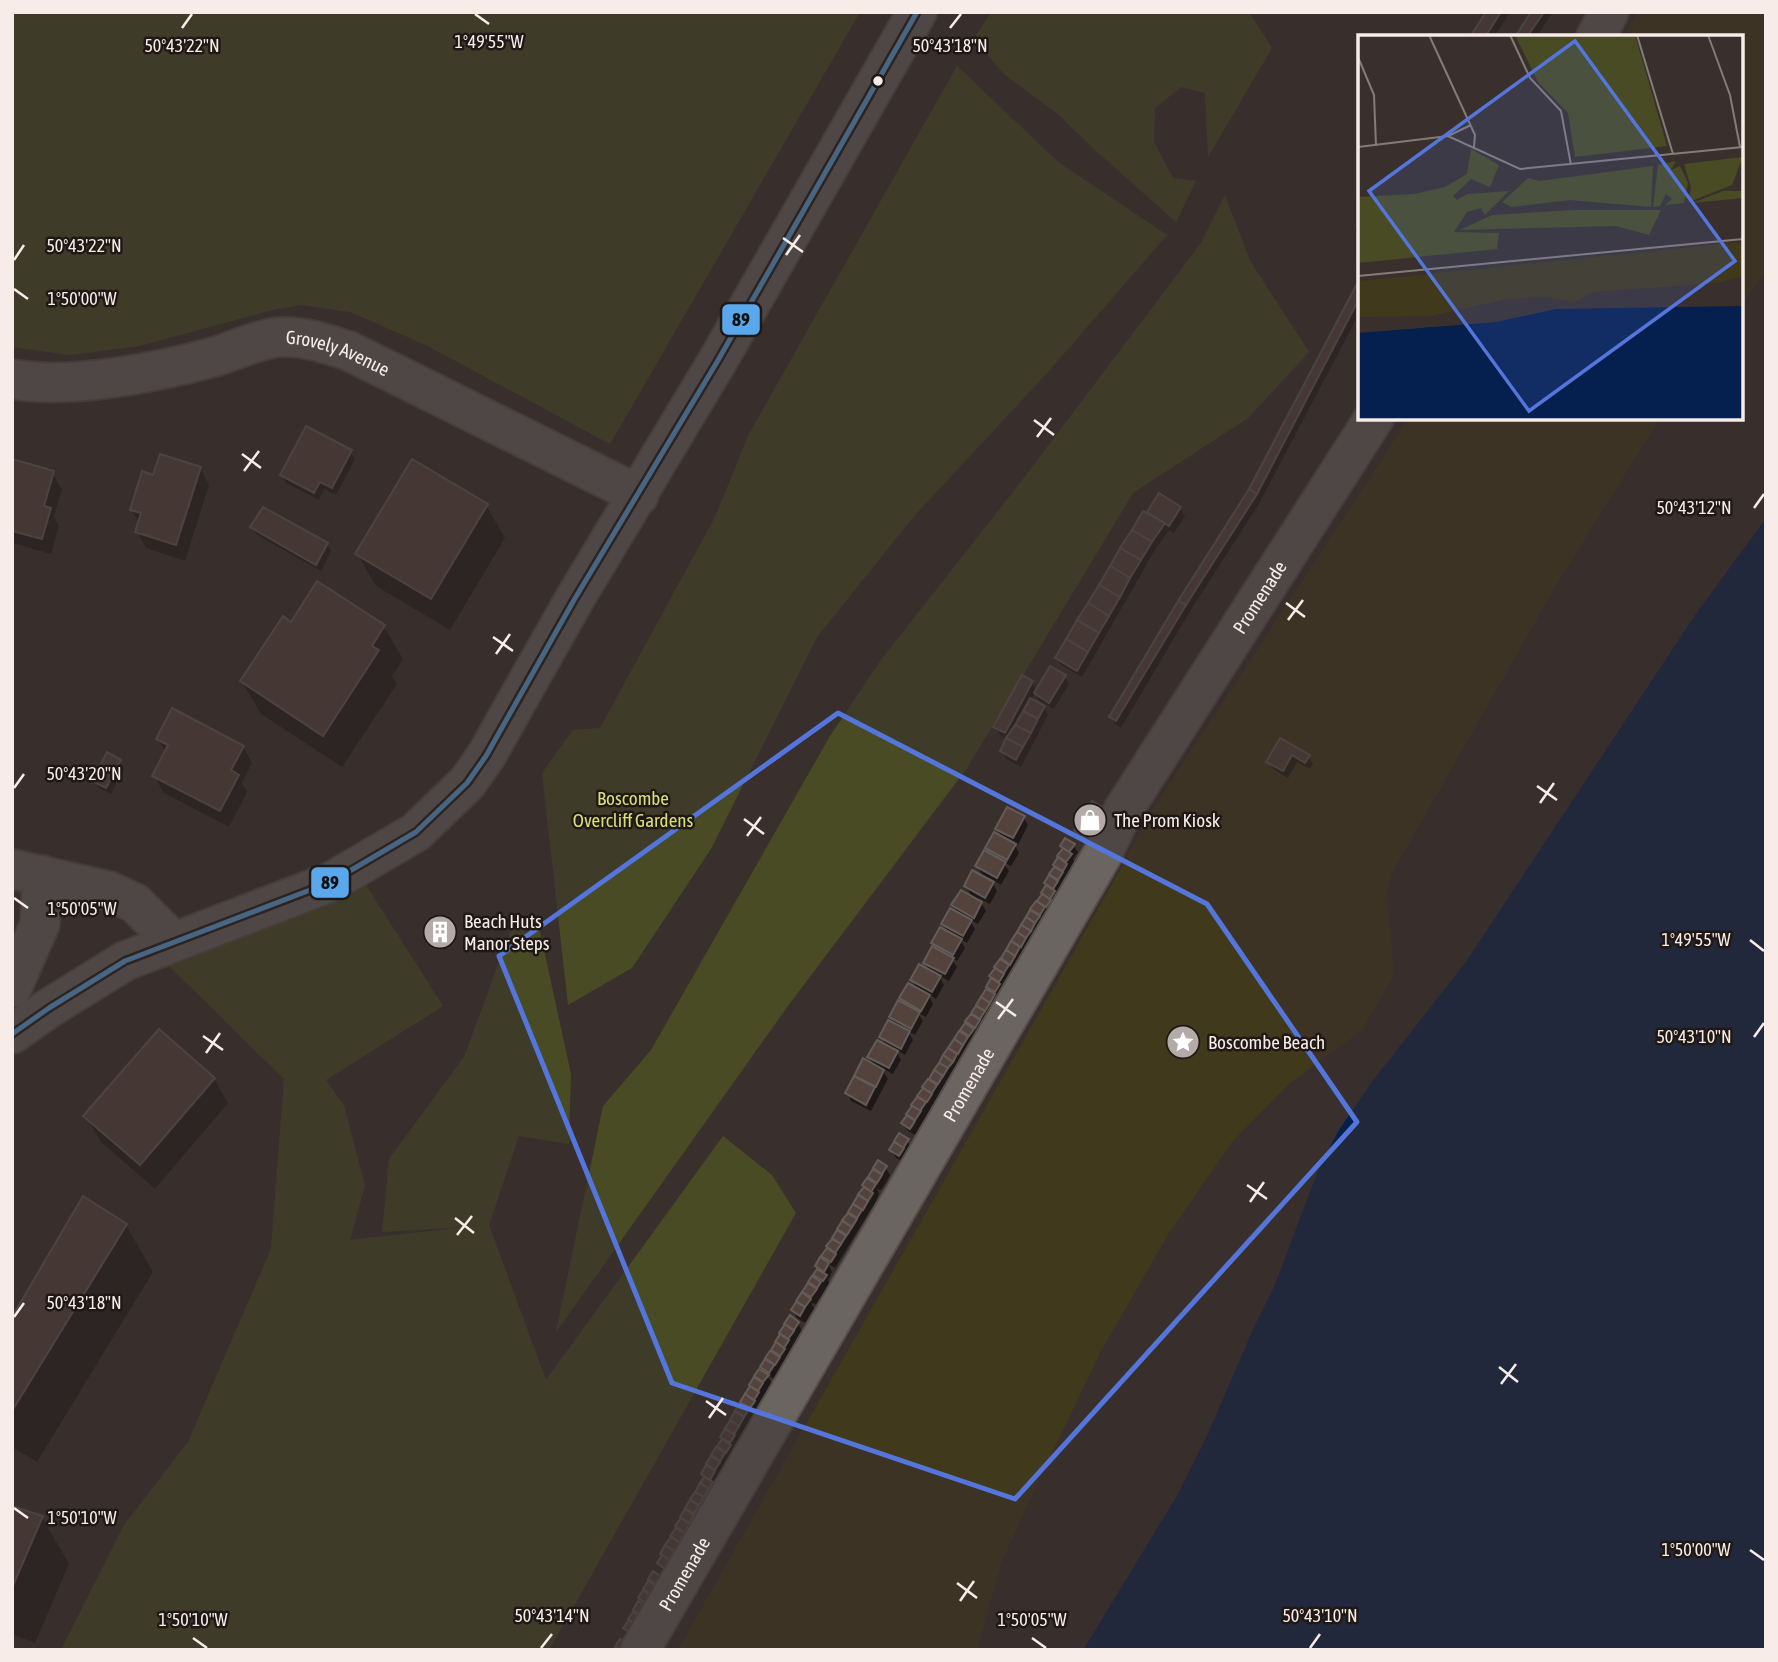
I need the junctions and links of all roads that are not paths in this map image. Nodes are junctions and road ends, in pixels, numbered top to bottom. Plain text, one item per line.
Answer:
1 (916, 12) edge
2 (1609, 12) edge
3 (1597, 35) edge
4 (12, 379) edge
5 (1373, 420) edge
6 (639, 495) junction
7 (27, 872) edge
8 (173, 941) junction
9 (12, 988) edge
10 (12, 1034) edge
11 (640, 1650) edge

1 - 6 street
2 - 3 street
4 - 6 street, Grovely Avenue
5 - 11 street, Promenade
6 - 8 street
7 - 8 street
7 - 9 street
8 - 10 street

